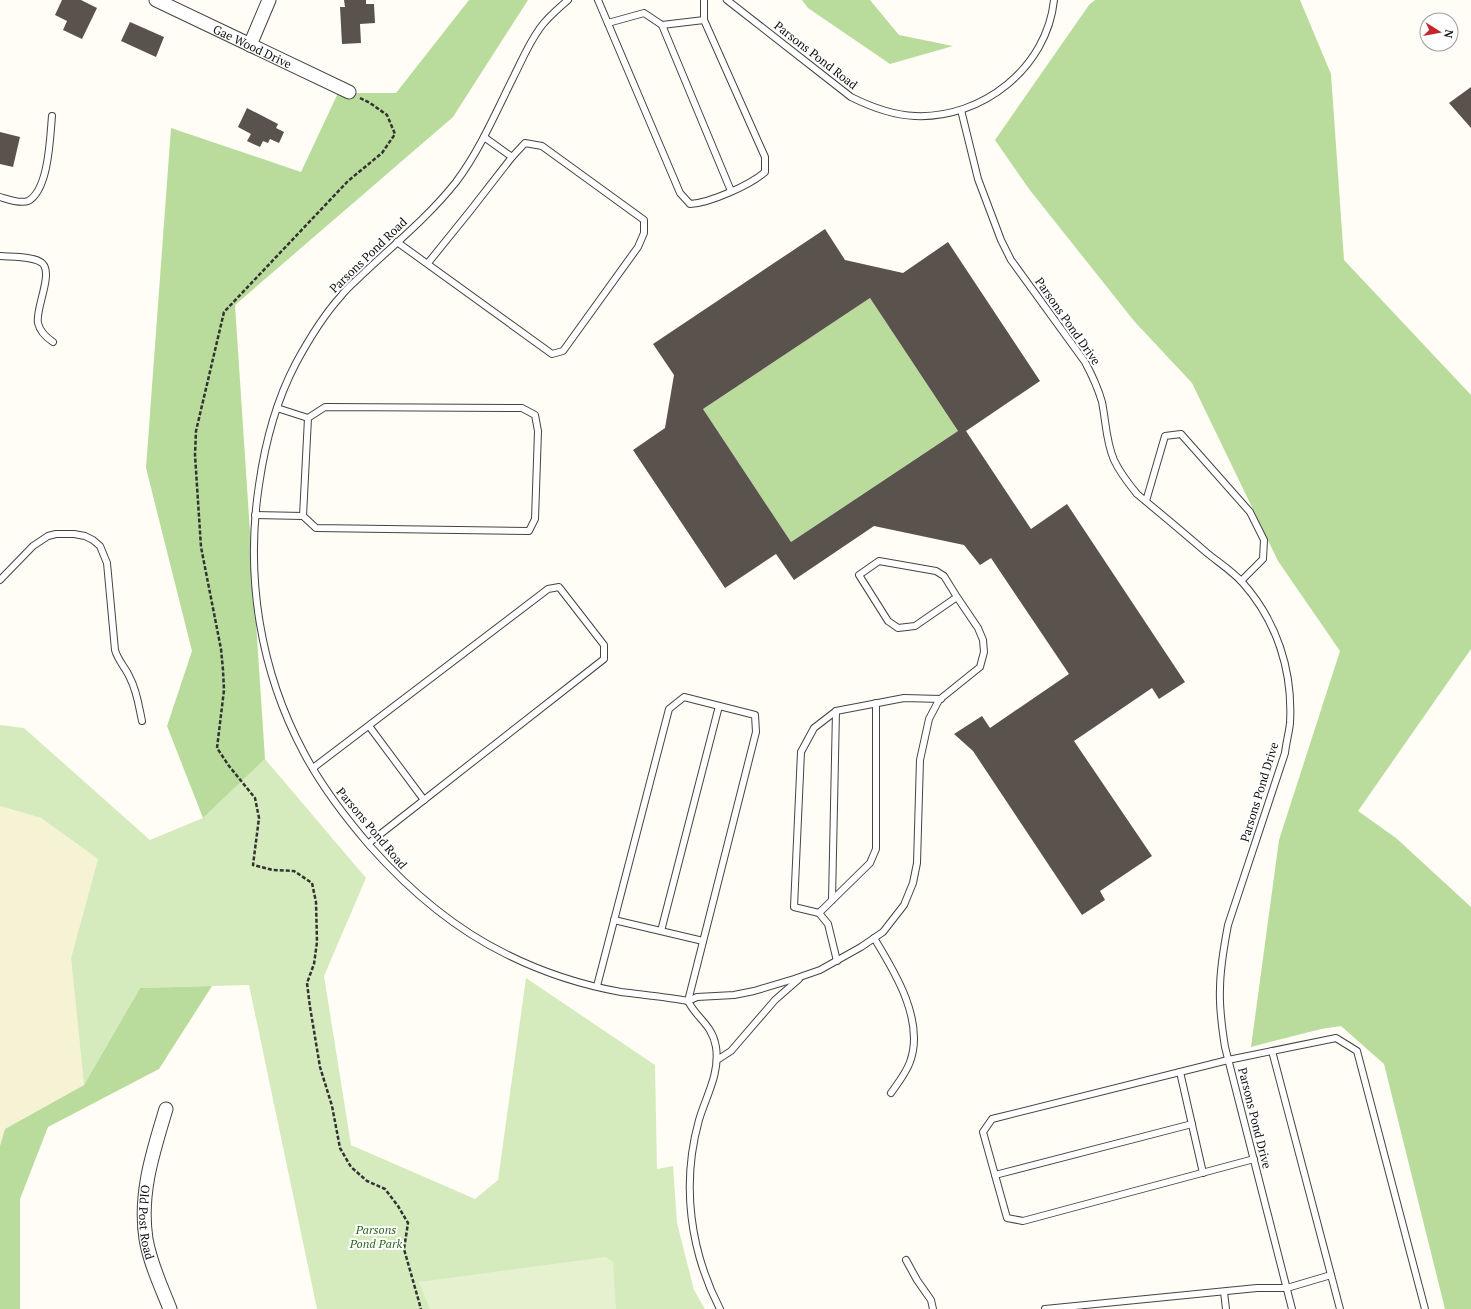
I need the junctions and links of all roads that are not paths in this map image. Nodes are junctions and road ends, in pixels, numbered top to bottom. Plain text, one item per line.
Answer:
1 (156, 0) edge
2 (270, 0) edge
3 (568, 0) edge
4 (598, 0) edge
5 (704, 0) edge
6 (727, 0) edge
7 (1054, 0) edge
8 (704, 20) junction
9 (608, 23) junction
10 (662, 25) junction
11 (250, 45) junction
12 (349, 92) dead end
13 (961, 110) junction
14 (52, 116) dead end
15 (484, 137) junction
16 (512, 157) junction
17 (731, 191) junction
18 (0, 197) edge
19 (397, 242) junction
20 (0, 256) edge
21 (428, 263) junction
22 (53, 342) dead end
23 (277, 408) junction
24 (308, 418) junction
25 (1146, 501) junction
26 (255, 515) junction
27 (303, 516) junction
28 (0, 580) edge
29 (1241, 581) junction
30 (957, 597) junction
31 (941, 699) junction
32 (876, 703) junction
33 (719, 706) junction
34 (836, 711) junction
35 (142, 721) dead end
36 (369, 726) junction
37 (313, 768) junction
38 (424, 800) junction
39 (369, 843) junction
40 (832, 900) junction
41 (819, 913) junction
42 (614, 920) junction
43 (661, 931) junction
44 (874, 938) junction
45 (704, 941) junction
46 (837, 961) junction
47 (804, 976) junction
48 (597, 986) junction
49 (688, 1002) junction
50 (1272, 1051) junction
51 (717, 1060) junction
52 (1228, 1060) junction
53 (1180, 1072) junction
54 (890, 1093) dead end
55 (166, 1109) dead end
56 (1192, 1124) junction
57 (1254, 1159) junction
58 (1203, 1173) junction
59 (995, 1175) junction
60 (906, 1260) dead end
61 (1332, 1275) junction
62 (1287, 1288) junction
63 (1224, 1292) junction
64 (170, 1309) edge
65 (720, 1309) edge
66 (933, 1309) edge
67 (1045, 1309) edge
68 (1226, 1309) edge
69 (1292, 1309) edge
70 (1340, 1309) edge
71 (1424, 1309) edge

1 - 11 street, Gae Wood Drive
2 - 11 street
3 - 15 lane, Parsons Pond Road
4 - 9 lane
5 - 8 lane
6 - 13 lane, Parsons Pond Road
7 - 13 lane, Parsons Pond Road
8 - 10 lane
8 - 17 lane
9 - 10 lane
9 - 17 lane
10 - 17 lane
11 - 12 street, Gae Wood Drive
13 - 25 lane, Parsons Pond Drive
14 - 18 lane
15 - 16 lane
15 - 19 lane, Parsons Pond Road
16 - 21 lane
16 - 21 lane
19 - 21 lane
19 - 23 lane, Parsons Pond Road
20 - 22 lane
23 - 24 lane
23 - 26 lane, Parsons Pond Road
24 - 27 lane
24 - 27 lane
25 - 29 lane, Parsons Pond Drive
25 - 29 lane
26 - 27 lane
26 - 37 lane, Parsons Pond Road
28 - 35 lane
29 - 52 lane, Parsons Pond Drive
30 - 30 lane
30 - 31 lane
31 - 32 lane
31 - 44 lane
32 - 34 lane
32 - 40 lane
33 - 42 lane
33 - 43 lane
33 - 45 lane
34 - 40 lane
34 - 41 lane
36 - 37 lane
36 - 38 lane
36 - 38 lane
37 - 39 lane, Parsons Pond Road
38 - 39 lane
39 - 48 lane, Parsons Pond Road
40 - 41 lane
41 - 46 lane
42 - 43 lane
42 - 48 lane
43 - 45 lane
44 - 46 lane
44 - 54 lane
45 - 49 lane
46 - 47 lane
47 - 49 lane
47 - 51 lane
48 - 49 lane, Parsons Pond Road
49 - 51 lane
50 - 52 lane
50 - 61 lane
50 - 71 lane
51 - 65 lane
52 - 53 lane
52 - 57 lane, Parsons Pond Drive
53 - 56 lane
53 - 59 lane
55 - 64 street, Old Post Road
56 - 58 lane
56 - 59 lane
57 - 58 lane
57 - 62 lane, Parsons Pond Drive
58 - 59 lane
60 - 66 lane
61 - 62 lane
61 - 70 lane
62 - 63 lane
62 - 69 lane, Parsons Pond Drive
63 - 67 lane
63 - 68 lane

